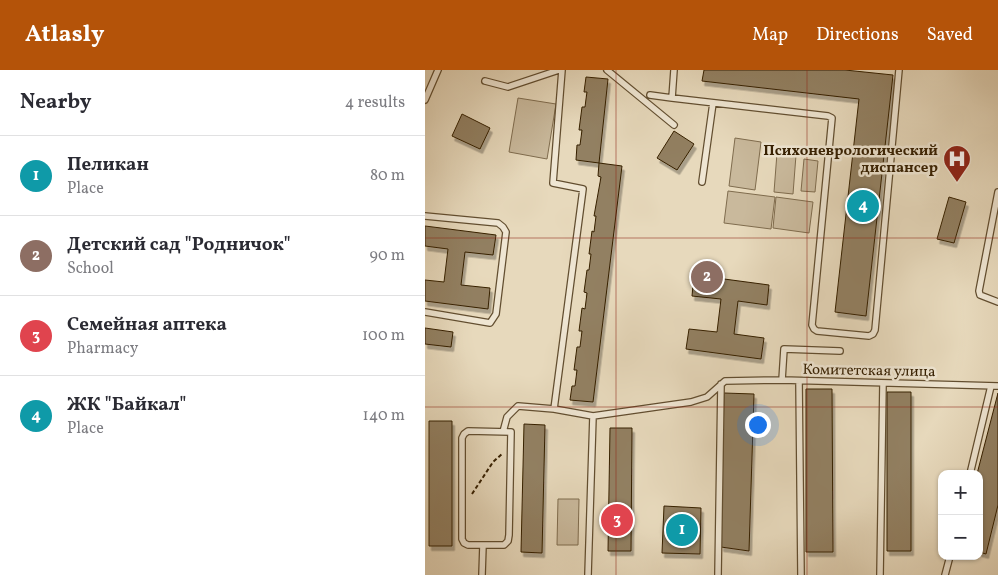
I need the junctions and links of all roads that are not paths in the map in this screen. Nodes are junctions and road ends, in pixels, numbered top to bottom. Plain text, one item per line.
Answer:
1 (438, 70) edge
2 (560, 70) edge
3 (607, 70) edge
4 (674, 70) edge
5 (899, 70) edge
6 (485, 82) dead end
7 (650, 95) dead end
8 (672, 98) junction
9 (425, 100) edge
10 (713, 103) junction
11 (674, 125) dead end
12 (702, 182) dead end
13 (998, 192) edge
14 (425, 216) edge
15 (998, 302) edge
16 (425, 312) edge
17 (841, 351) dead end
18 (782, 380) junction
19 (799, 381) junction
20 (883, 383) junction
21 (721, 384) junction
22 (991, 386) junction
23 (998, 386) edge
24 (553, 409) junction
25 (593, 416) junction
26 (503, 432) junction
27 (971, 470) edge
28 (483, 545) junction
29 (949, 560) edge
30 (482, 575) edge
31 (588, 575) edge
32 (718, 575) edge
33 (801, 575) edge
34 (880, 575) edge
35 (945, 575) edge

1 - 9 lane
2 - 6 lane
2 - 24 lane
3 - 11 lane
4 - 8 lane
5 - 10 lane
7 - 8 lane
8 - 10 lane
10 - 12 lane
13 - 15 lane
14 - 16 lane
17 - 18 lane
18 - 19 lane, Комитетская улица
18 - 21 lane, Комитетская улица
19 - 20 lane, Комитетская улица
19 - 33 lane
20 - 22 lane, Комитетская улица
20 - 34 lane
21 - 25 lane
21 - 32 lane
22 - 23 lane, Комитетская улица
22 - 27 lane
24 - 25 lane
24 - 26 lane
25 - 31 lane
26 - 28 lane
26 - 28 lane
28 - 30 lane
29 - 35 lane

